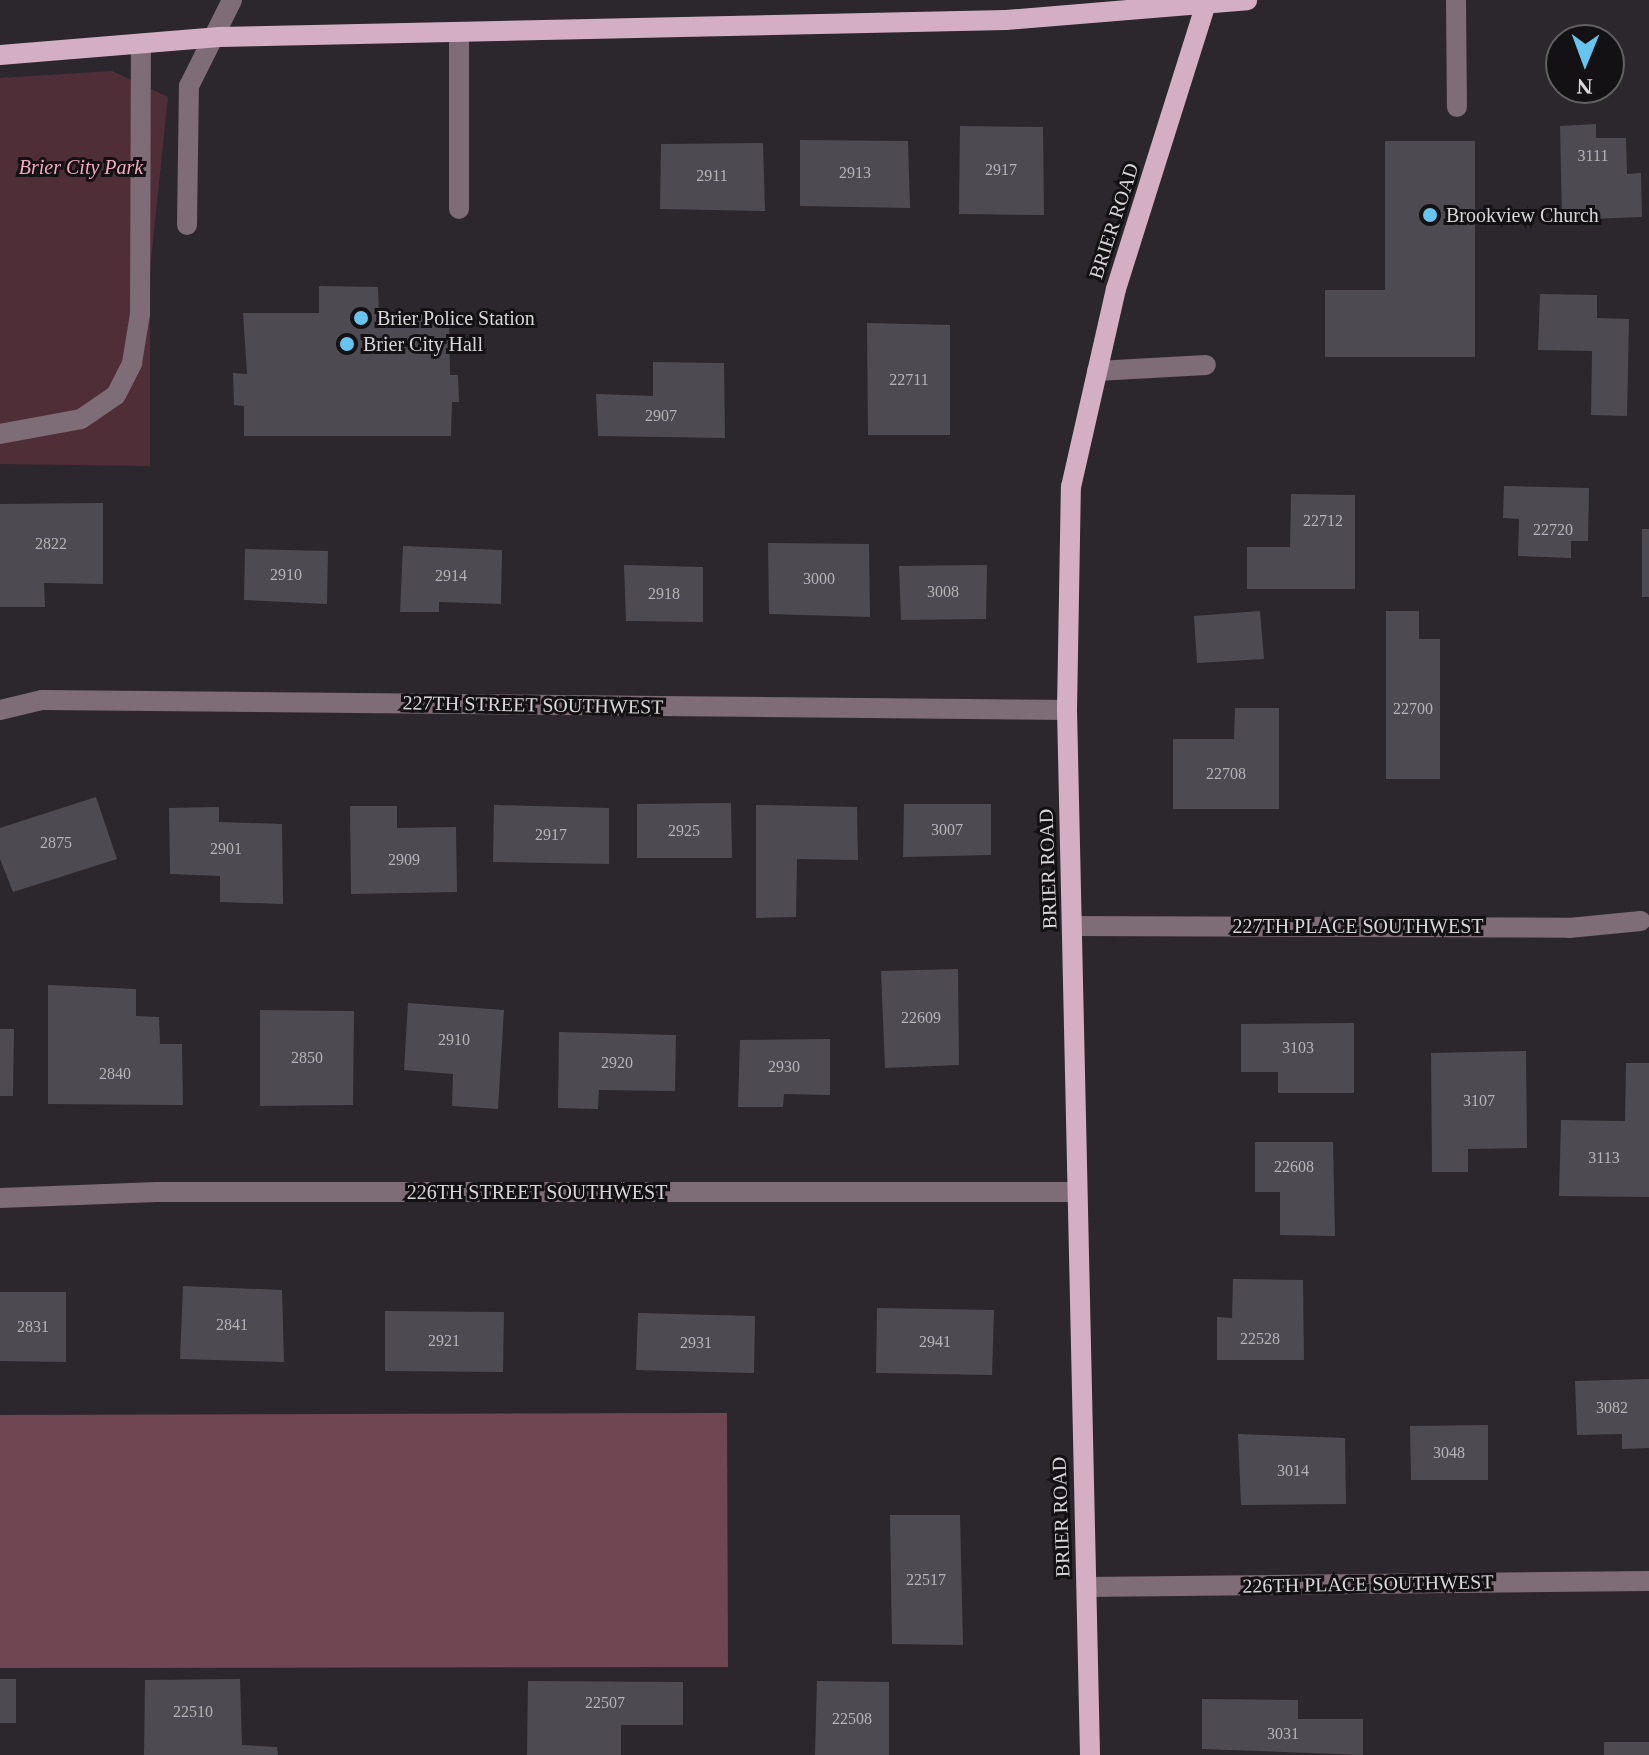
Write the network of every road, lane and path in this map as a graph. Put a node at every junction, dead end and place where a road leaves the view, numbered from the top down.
1 (232, 0) edge
2 (1247, 0) edge
3 (1456, 0) edge
4 (1207, 2) edge
5 (459, 34) junction
6 (219, 37) junction
7 (141, 44) junction
8 (0, 55) edge
9 (1457, 107) dead end
10 (459, 209) dead end
11 (187, 225) dead end
12 (1206, 365) dead end
13 (1097, 371) junction
14 (0, 434) edge
15 (0, 710) edge
16 (1067, 710) junction
17 (1641, 921) dead end
18 (1074, 926) junction
19 (1075, 1192) junction
20 (0, 1198) edge
21 (1649, 1581) edge
22 (1088, 1587) junction
23 (1090, 1755) edge

1 - 6 street
2 - 4 main road
3 - 9 street
4 - 5 main road
4 - 13 main road, BRIER ROAD
5 - 6 main road
5 - 10 street
6 - 7 main road
6 - 11 street
7 - 8 main road
7 - 14 street
12 - 13 street
13 - 16 main road, BRIER ROAD
15 - 16 street, 227TH STREET SOUTHWEST
16 - 18 main road, BRIER ROAD
17 - 18 street, 227TH PLACE SOUTHWEST
18 - 19 main road, BRIER ROAD
19 - 20 street, 226TH STREET SOUTHWEST
19 - 22 main road, BRIER ROAD
21 - 22 street, 226TH PLACE SOUTHWEST
22 - 23 main road, BRIER ROAD

